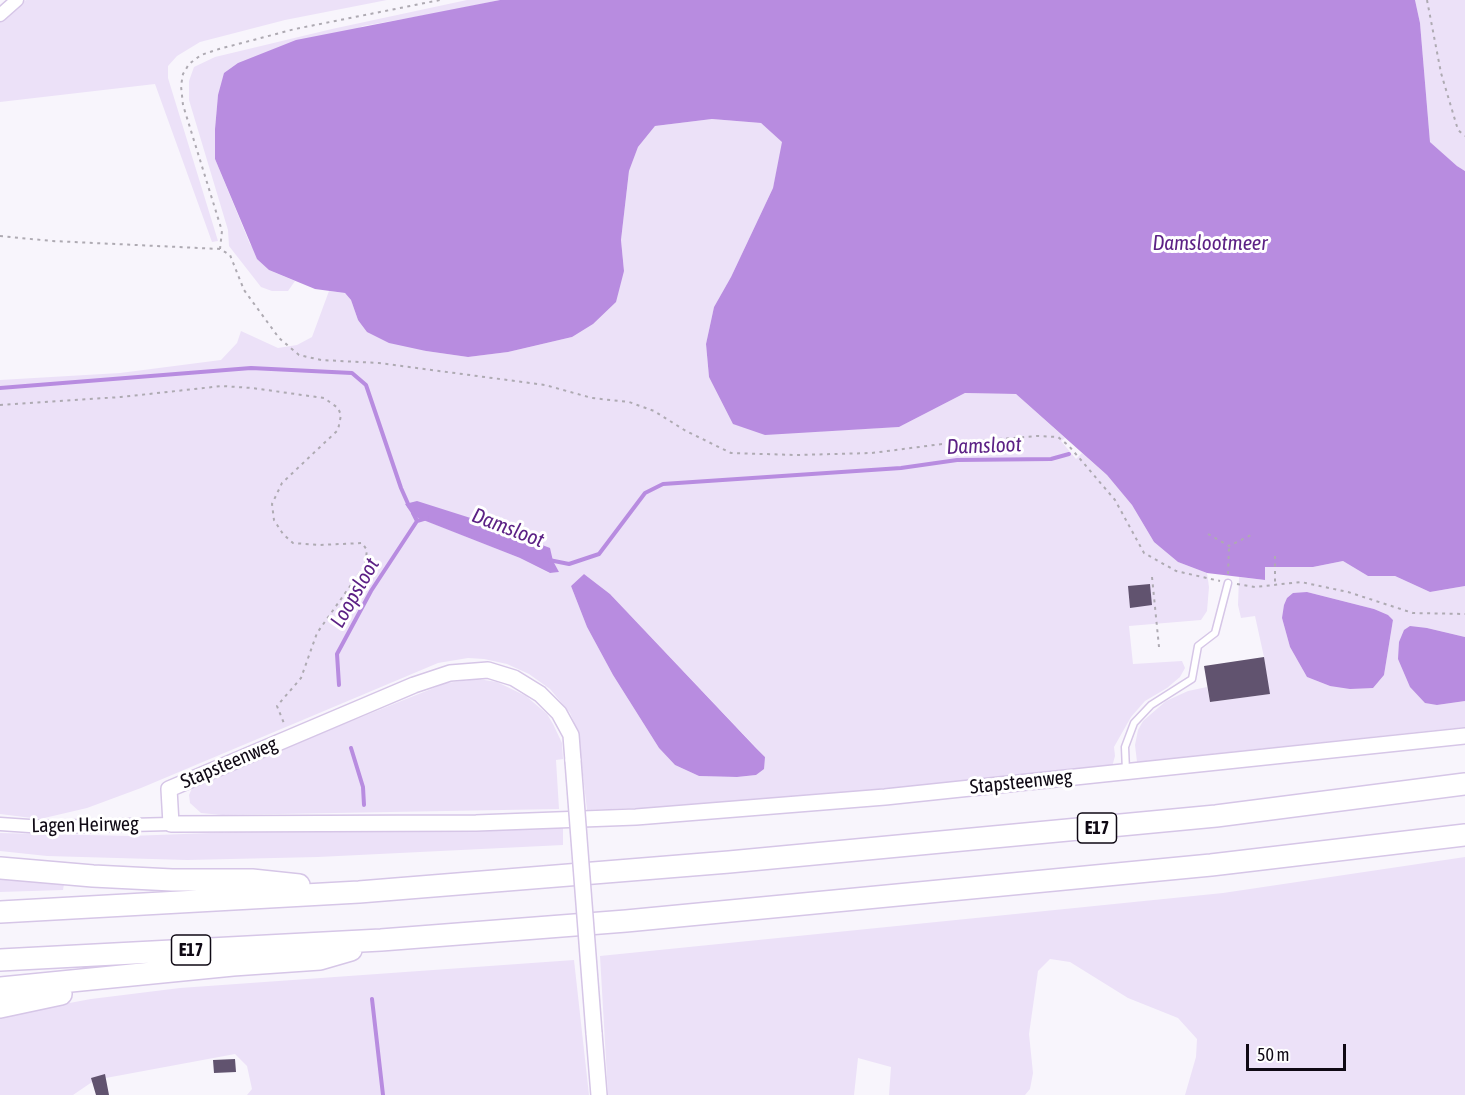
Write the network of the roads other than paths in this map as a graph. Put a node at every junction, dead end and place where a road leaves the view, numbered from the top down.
1 (17, 0) edge
2 (0, 15) edge
3 (1228, 583) road end
4 (1465, 736) edge
5 (1126, 771) junction
6 (1465, 784) edge
7 (0, 824) edge
8 (171, 824) junction
9 (1465, 835) edge
10 (0, 868) edge
11 (359, 892) junction
12 (0, 912) edge
13 (381, 940) junction
14 (0, 960) edge
15 (233, 965) junction
16 (0, 988) edge
17 (0, 1007) edge
18 (599, 1095) edge

1 - 2 street
3 - 5 lane
4 - 5 street, Stapsteenweg
5 - 8 street, Stapsteenweg
6 - 11 highway, E17
7 - 8 street, Lagen Heirweg
8 - 18 street, Stapsteenweg, bridge
9 - 13 highway, E17
10 - 11 highway
11 - 12 highway, E17
13 - 14 highway, E17
13 - 15 highway
15 - 16 highway
15 - 17 highway

